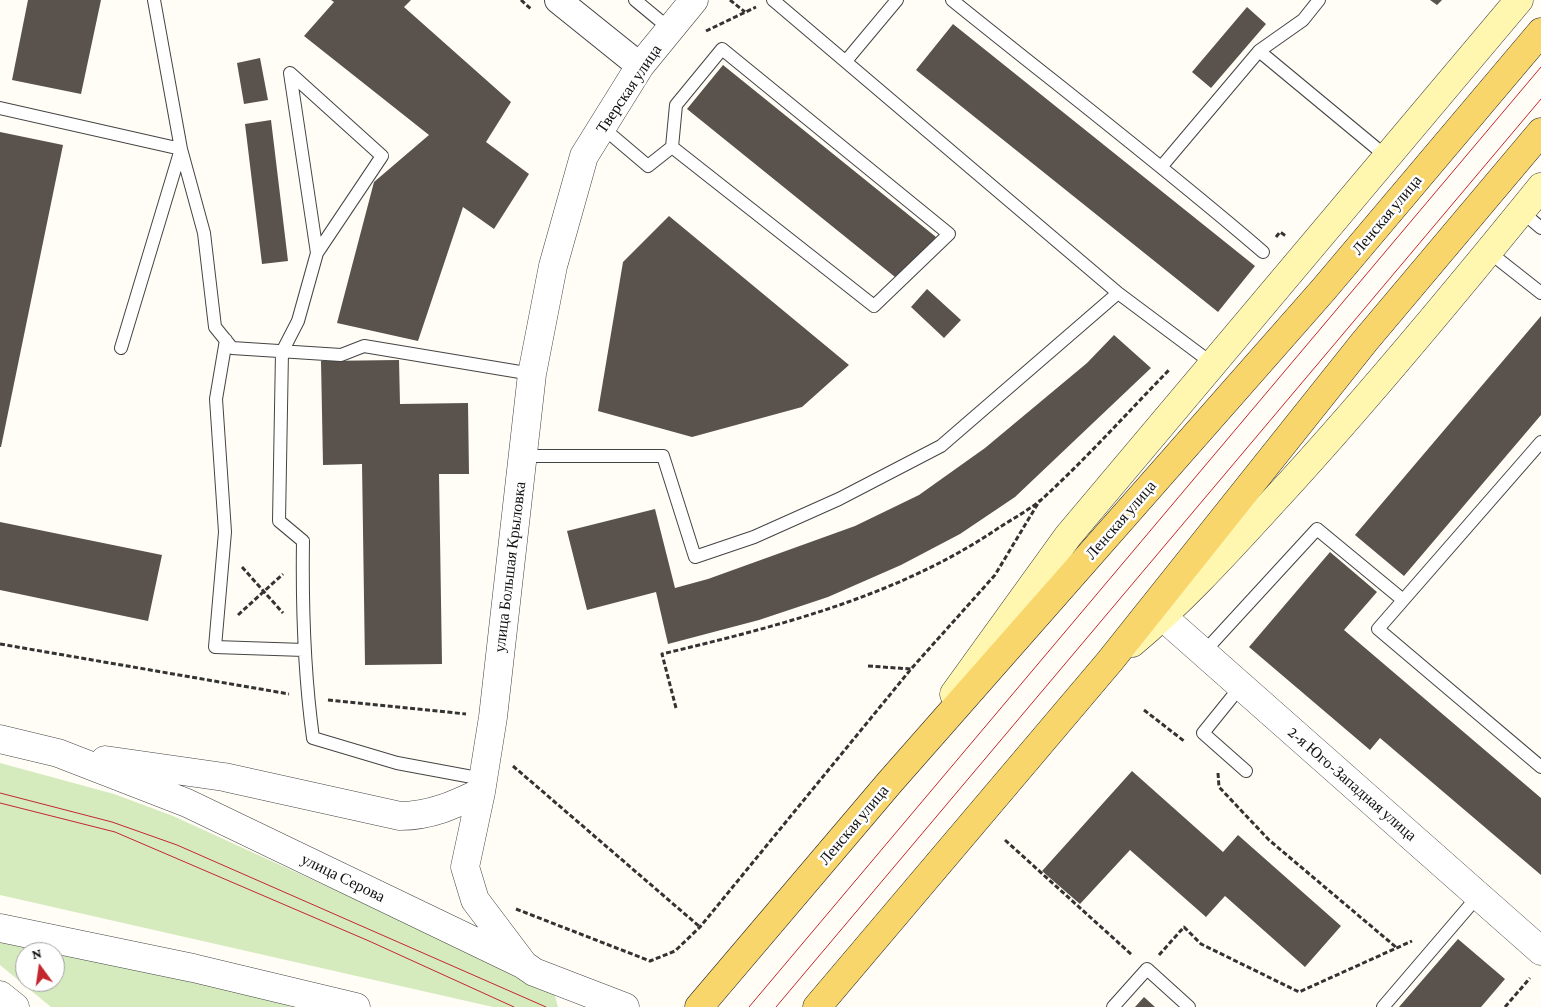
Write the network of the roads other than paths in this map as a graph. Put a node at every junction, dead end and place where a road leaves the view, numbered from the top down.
1 (154, 0) edge
2 (558, 0) edge
3 (635, 0) edge
4 (694, 0) edge
5 (773, 0) edge
6 (897, 0) edge
7 (952, 0) edge
8 (1320, 0) edge
9 (1519, 0) edge
10 (670, 29) junction
11 (1541, 32) edge
12 (1259, 51) junction
13 (846, 61) junction
14 (640, 66) junction
15 (0, 108) edge
16 (602, 127) junction
17 (1541, 132) edge
18 (672, 146) junction
19 (181, 149) junction
20 (584, 156) joint
21 (1388, 156) junction
22 (1162, 166) junction
23 (1541, 187) edge
24 (1531, 220) edge
25 (1264, 252) dead end
26 (1489, 252) junction
27 (317, 253) junction
28 (1118, 293) junction
29 (1541, 293) edge
30 (226, 340) junction
31 (121, 348) dead end
32 (282, 352) junction
33 (1213, 364) junction
34 (532, 374) junction
35 (1541, 442) edge
36 (524, 456) junction
37 (1404, 600) junction
38 (1163, 618) junction
39 (304, 650) junction
40 (1203, 653) junction
41 (1110, 661) junction
42 (1241, 686) junction
43 (0, 739) edge
44 (58, 753) junction
45 (1541, 767) edge
46 (1246, 771) dead end
47 (890, 782) junction
48 (482, 785) junction
49 (1478, 896) junction
50 (0, 928) edge
51 (1541, 951) edge
52 (524, 965) junction
53 (0, 996) edge
54 (15, 1007) edge
55 (356, 1007) edge
56 (625, 1007) edge
57 (699, 1007) edge
58 (817, 1007) edge
59 (1112, 1007) edge
60 (1189, 1007) edge
61 (1383, 1007) edge

1 - 19 lane
2 - 14 street
3 - 10 lane
4 - 10 street, Тверская улица
5 - 13 lane
6 - 13 lane
7 - 22 lane
8 - 12 lane
9 - 21 main road
10 - 14 street, Тверская улица
11 - 47 main road, Ленская улица
12 - 21 lane
12 - 22 lane
13 - 28 lane
14 - 16 street, Тверская улица
15 - 19 lane
16 - 18 lane
16 - 20 street, Тверская улица
17 - 41 main road
18 - 18 lane
19 - 30 lane
19 - 31 lane
20 - 34 street, улица Большая Крыловка
21 - 33 main road
22 - 25 lane
23 - 24 main road
24 - 26 main road
26 - 29 lane
26 - 38 main road
27 - 27 lane
27 - 32 lane
28 - 33 lane
28 - 36 lane
30 - 32 lane
30 - 39 lane
32 - 34 lane
32 - 39 lane
33 - 47 main road
34 - 36 street, улица Большая Крыловка
35 - 37 lane
36 - 48 street, улица Большая Крыловка
37 - 40 lane
37 - 45 lane
38 - 40 street, 2-я Юго-Западная улица
38 - 41 main road
39 - 48 lane
40 - 42 street, 2-я Юго-Западная улица
41 - 58 main road
42 - 46 lane
42 - 49 street, 2-я Юго-Западная улица
43 - 44 street, улица Серова
44 - 48 street, улица Серова
44 - 52 street, улица Серова
47 - 57 main road, Ленская улица
48 - 52 street, улица Большая Крыловка
49 - 51 street, 2-я Юго-Западная улица
49 - 61 lane
50 - 55 street
52 - 56 street, улица Серова
53 - 54 street
59 - 60 lane

